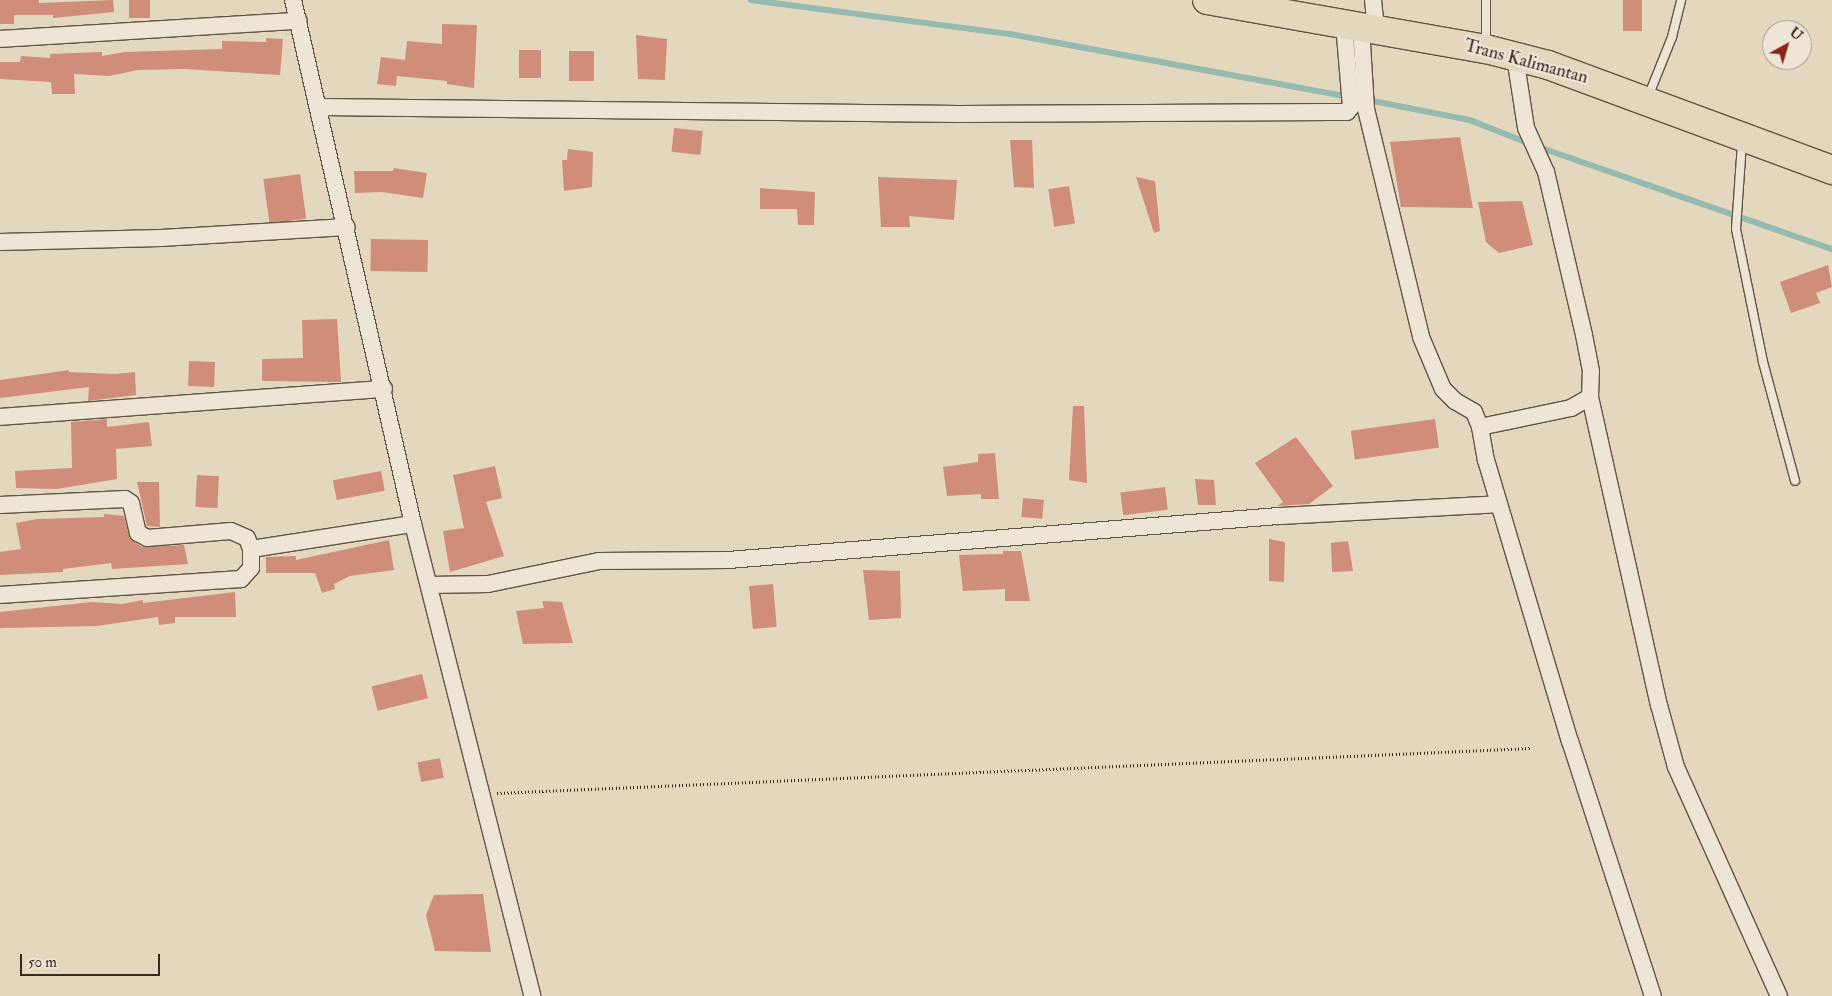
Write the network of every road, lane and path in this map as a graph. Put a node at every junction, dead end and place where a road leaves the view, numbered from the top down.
1 (293, 0) edge
2 (1207, 0) edge
3 (1373, 0) edge
4 (1486, 0) edge
5 (1681, 0) edge
6 (298, 22) junction
7 (1360, 27) junction
8 (0, 39) edge
9 (1486, 49) junction
10 (1515, 57) junction
11 (1647, 100) junction
12 (319, 107) junction
13 (1743, 136) junction
14 (1832, 170) edge
15 (347, 227) junction
16 (0, 242) edge
17 (384, 389) junction
18 (1590, 397) junction
19 (0, 417) edge
20 (1480, 427) junction
21 (1795, 481) dead end
22 (1499, 504) junction
23 (0, 505) edge
24 (413, 524) junction
25 (252, 549) junction
26 (429, 585) junction
27 (0, 595) edge
28 (1530, 748) dead end
29 (481, 794) junction
30 (532, 996) edge
31 (1653, 996) edge
32 (1778, 996) edge

1 - 6 street
2 - 7 highway, Trans Kalimantan
3 - 7 street
4 - 9 lane
5 - 11 lane
6 - 8 street
6 - 12 street
7 - 9 highway, Trans Kalimantan
7 - 12 street
7 - 20 street
9 - 10 highway, Trans Kalimantan
10 - 11 highway, Trans Kalimantan
10 - 18 street
11 - 13 highway, Trans Kalimantan
12 - 15 street
13 - 14 highway, Trans Kalimantan
13 - 21 lane
15 - 16 street
15 - 17 street
17 - 19 street
17 - 24 street
18 - 20 street
18 - 32 street
20 - 22 street
22 - 26 street
22 - 31 street
23 - 25 street
24 - 25 street
24 - 26 street
25 - 27 street
26 - 29 street
28 - 29 path
29 - 30 street

